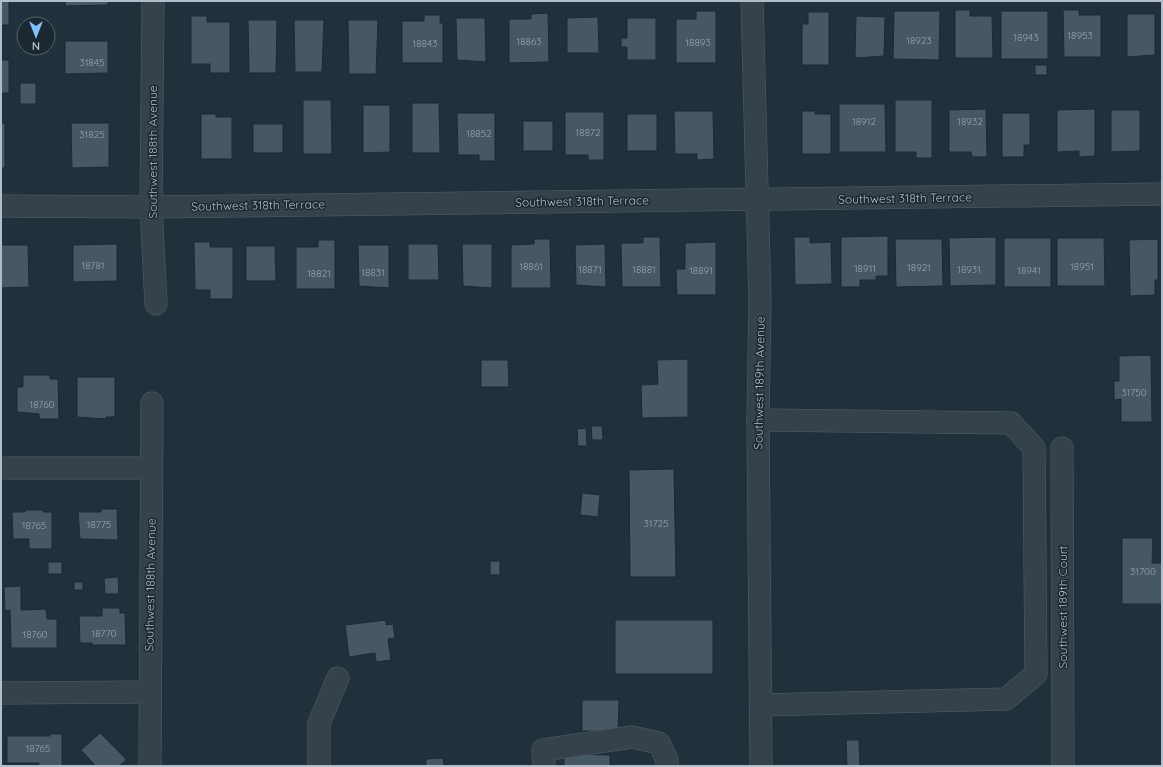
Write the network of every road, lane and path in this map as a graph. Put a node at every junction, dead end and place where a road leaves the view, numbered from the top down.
1 (154, 1) edge
2 (752, 1) edge
3 (1162, 194) edge
4 (758, 199) junction
5 (1, 206) edge
6 (151, 207) junction
7 (156, 304) dead end
8 (152, 403) dead end
9 (758, 420) junction
10 (1062, 448) dead end
11 (1, 468) edge
12 (152, 468) junction
13 (338, 678) dead end
14 (149, 692) junction
15 (1, 693) edge
16 (761, 705) junction
17 (150, 766) edge
18 (319, 766) edge
19 (544, 766) edge
20 (667, 766) edge
21 (761, 766) edge
22 (1062, 766) edge

1 - 6 street, Southwest 188th Avenue
2 - 4 street, Southwest 189th Avenue
3 - 4 street, Southwest 318th Terrace
4 - 6 street, Southwest 318th Terrace
4 - 9 street, Southwest 189th Avenue
5 - 6 street, Southwest 318th Terrace
6 - 7 street, Southwest 188th Avenue
8 - 12 street, Southwest 188th Avenue
9 - 16 street, Southwest 189th Avenue
9 - 16 street
10 - 22 street, Southwest 189th Court
11 - 12 street
12 - 14 street, Southwest 188th Avenue
13 - 18 street
14 - 15 street
14 - 17 street, Southwest 188th Avenue
16 - 21 street, Southwest 189th Avenue
19 - 20 street

